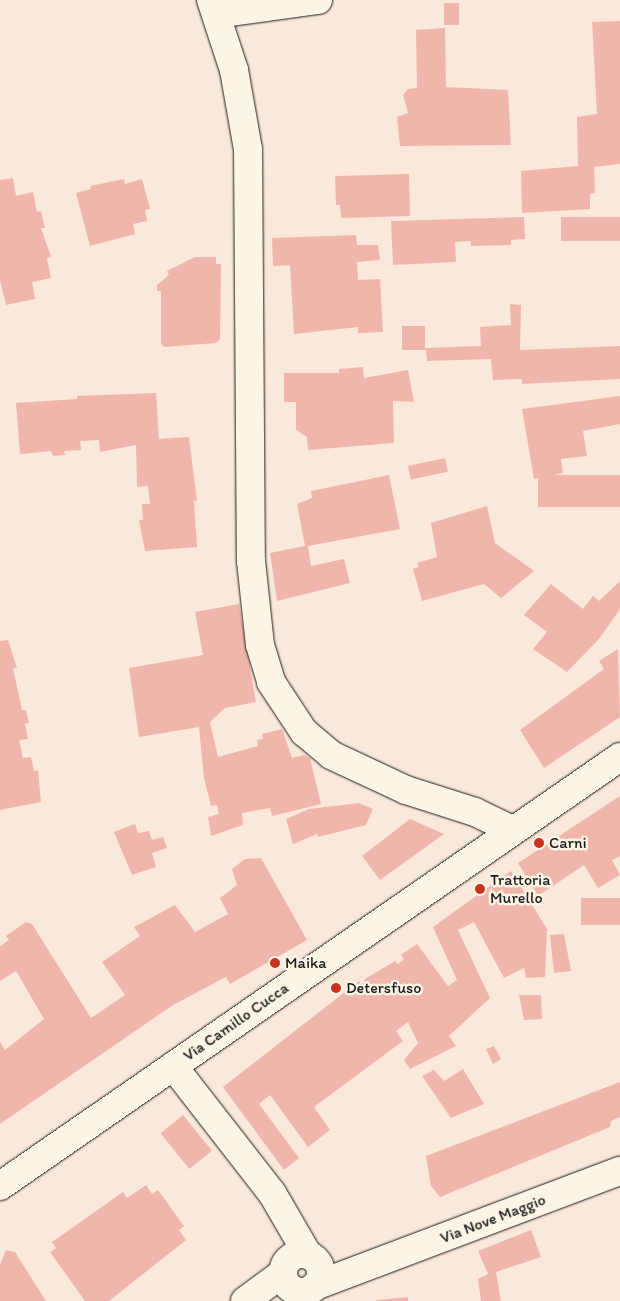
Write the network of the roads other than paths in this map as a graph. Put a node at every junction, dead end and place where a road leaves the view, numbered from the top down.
1 (318, 0) edge
2 (214, 7) edge
3 (620, 757) edge
4 (512, 830) junction
5 (173, 1066) junction
6 (620, 1171) edge
7 (0, 1186) edge
8 (297, 1262) junction
9 (367, 1266) junction
10 (310, 1289) junction
11 (245, 1301) edge
12 (266, 1301) edge

1 - 2 street
2 - 4 street
3 - 4 street, Via Camillo Cucca
4 - 5 street, Via Camillo Cucca
5 - 7 street, Via Camillo Cucca
5 - 8 street
6 - 9 street, Via Nove Maggio
8 - 9 street
8 - 10 street
8 - 11 street
9 - 10 street
10 - 12 street

